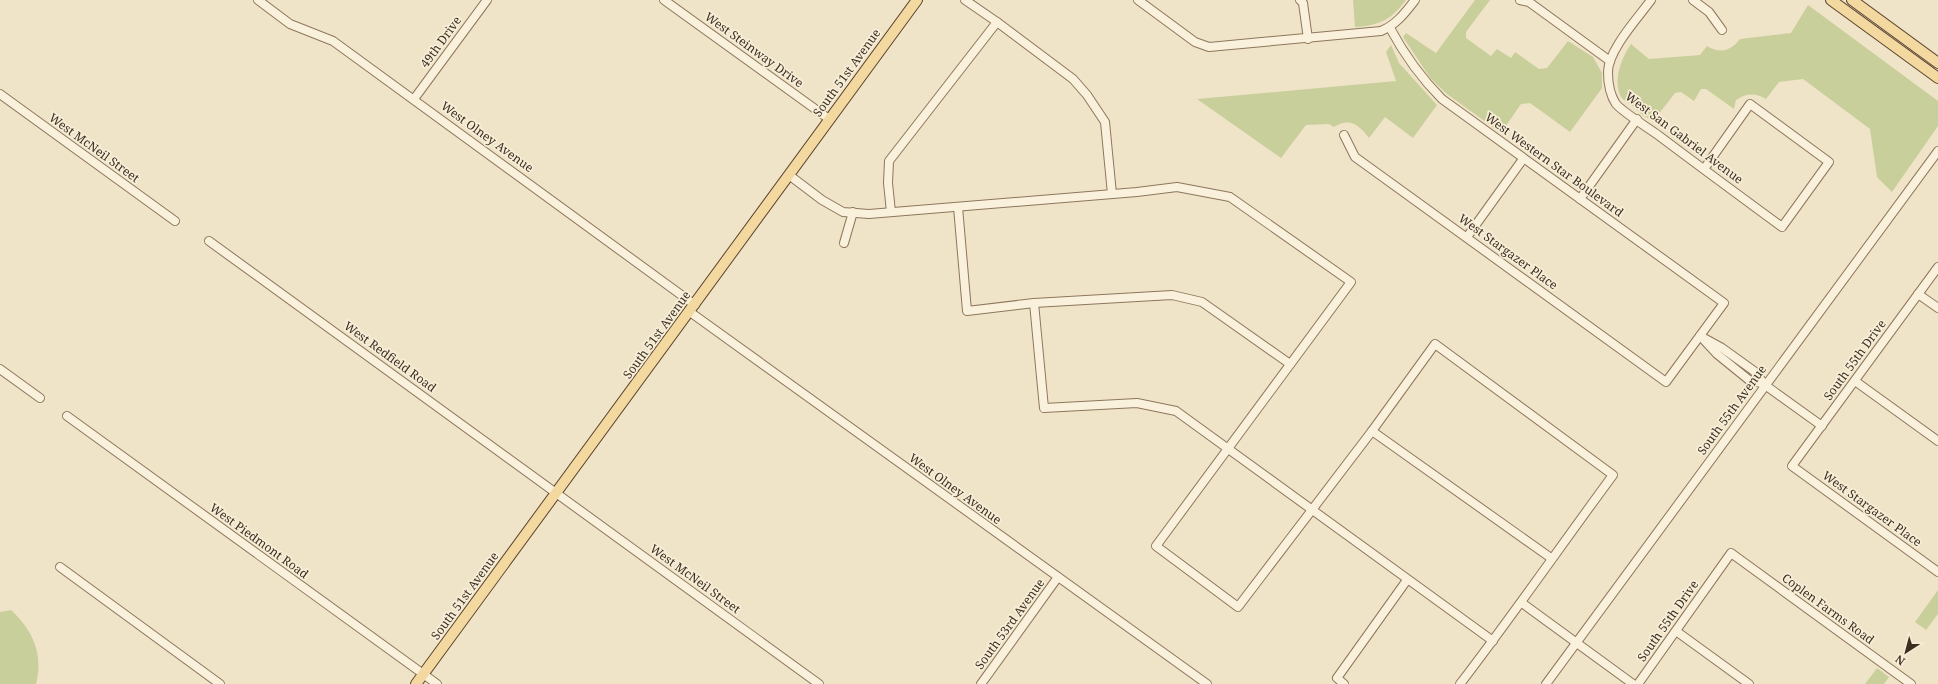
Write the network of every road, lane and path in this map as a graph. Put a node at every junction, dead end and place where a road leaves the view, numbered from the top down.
1 (258, 0) edge
2 (487, 0) edge
3 (664, 0) edge
4 (917, 0) edge
5 (965, 0) edge
6 (1138, 0) edge
7 (1300, 0) edge
8 (1415, 0) edge
9 (1520, 0) edge
10 (1651, 0) edge
11 (1693, 0) edge
12 (1831, 0) edge
13 (1852, 0) edge
14 (997, 22) junction
15 (1390, 28) junction
16 (1722, 30) dead end
17 (1308, 39) junction
18 (1610, 61) junction
19 (1938, 63) edge
20 (1938, 78) edge
21 (0, 94) edge
22 (414, 99) junction
23 (829, 119) junction
24 (1637, 119) junction
25 (1344, 135) dead end
26 (1938, 151) edge
27 (1523, 159) junction
28 (1704, 169) junction
29 (789, 175) junction
30 (1112, 194) junction
31 (1580, 199) junction
32 (958, 207) junction
33 (853, 212) junction
34 (891, 212) junction
35 (175, 221) dead end
36 (1467, 237) junction
37 (209, 241) dead end
38 (844, 243) dead end
39 (1938, 267) edge
40 (1918, 294) junction
41 (1034, 303) junction
42 (693, 308) junction
43 (1938, 308) edge
44 (1700, 336) junction
45 (1290, 364) junction
46 (0, 369) edge
47 (1855, 381) junction
48 (1765, 384) junction
49 (40, 398) dead end
50 (67, 416) dead end
51 (1822, 426) junction
52 (1372, 431) junction
53 (1938, 441) edge
54 (1228, 449) junction
55 (1792, 466) joint
56 (557, 492) junction
57 (1313, 510) junction
58 (1731, 553) joint
59 (1551, 558) junction
60 (60, 567) dead end
61 (1938, 572) edge
62 (1058, 577) junction
63 (1407, 580) junction
64 (1522, 603) junction
65 (1676, 631) junction
66 (1493, 641) junction
67 (1576, 642) junction
68 (424, 674) junction
69 (220, 684) edge
70 (416, 684) edge
71 (437, 684) edge
72 (818, 684) edge
73 (981, 684) edge
74 (1207, 684) edge
75 (1344, 684) edge
76 (1460, 684) edge
77 (1546, 684) edge
78 (1633, 684) edge
79 (1638, 684) edge
80 (1750, 684) edge
81 (1912, 684) edge

1 - 22 street, West Olney Avenue
2 - 22 street, 49th Drive
3 - 23 street, West Steinway Drive
4 - 23 main road, South 51st Avenue
5 - 14 street
6 - 17 street
7 - 17 street
8 - 15 street
9 - 18 street
10 - 18 street
11 - 16 street
12 - 20 main road
13 - 19 main road
14 - 30 street
14 - 34 street
15 - 17 street
15 - 27 street, West Western Star Boulevard
18 - 24 street, West San Gabriel Avenue
21 - 35 street, West McNeil Street
22 - 42 street, West Olney Avenue
23 - 29 main road, South 51st Avenue
24 - 28 street, West San Gabriel Avenue
24 - 31 street
25 - 36 street, West Stargazer Place
26 - 48 street, South 55th Avenue
27 - 31 street, West Western Star Boulevard
27 - 36 street
28 - 28 street, West San Gabriel Avenue
29 - 33 street
29 - 42 main road, South 51st Avenue
30 - 32 street
30 - 45 street
31 - 44 street, West Western Star Boulevard
32 - 34 street
32 - 41 street
33 - 34 street
33 - 38 street
36 - 44 street, West Stargazer Place
37 - 56 street, West Redfield Road
39 - 40 street, South 55th Drive
40 - 43 street
40 - 47 street, South 55th Drive
41 - 45 street
41 - 54 street
42 - 56 main road, South 51st Avenue
42 - 62 street, West Olney Avenue
44 - 48 street
45 - 54 street
46 - 49 street
47 - 51 street, South 55th Drive
47 - 53 street
48 - 51 street
48 - 67 street, South 55th Avenue
50 - 68 street, West Piedmont Road
51 - 55 street, South 55th Drive
52 - 57 street
52 - 59 street
52 - 59 street
54 - 57 street
54 - 57 street
55 - 61 street, West Stargazer Place
56 - 68 main road, South 51st Avenue
56 - 72 street, West McNeil Street
57 - 63 street
58 - 65 street, South 55th Drive
58 - 81 street, Coplen Farms Road
59 - 64 street
60 - 69 street
62 - 73 street, South 53rd Avenue
62 - 74 street, West Olney Avenue
63 - 66 street
63 - 75 street
64 - 66 street
64 - 67 street
65 - 79 street, South 55th Drive
65 - 80 street
66 - 76 street
67 - 77 street, South 55th Avenue
67 - 78 street
68 - 70 main road, South 51st Avenue
68 - 71 street, West Piedmont Road

